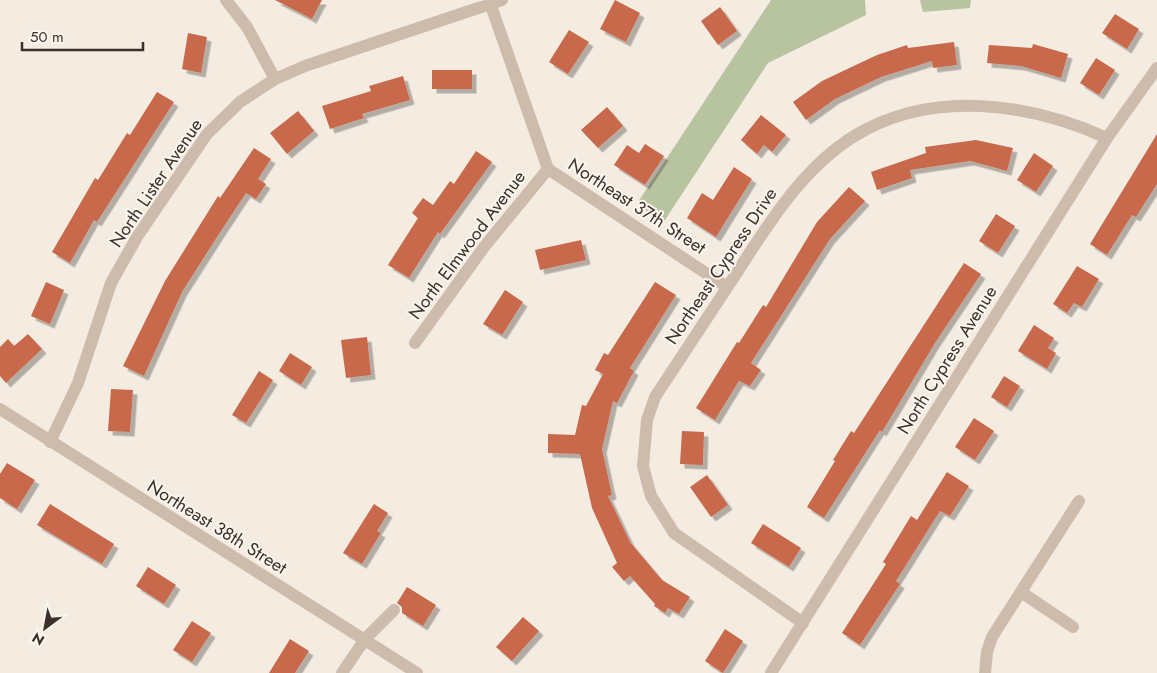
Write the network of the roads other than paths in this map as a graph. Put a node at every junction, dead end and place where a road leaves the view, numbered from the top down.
1 (226, 0) edge
2 (493, 1) edge
3 (1157, 68) edge
4 (275, 79) junction
5 (1108, 138) junction
6 (548, 168) junction
7 (728, 287) junction
8 (415, 343) dead end
9 (0, 409) edge
10 (50, 442) junction
11 (1079, 501) dead end
12 (1021, 592) junction
13 (394, 610) dead end
14 (803, 623) junction
15 (1074, 627) dead end
16 (365, 639) junction
17 (342, 673) edge
18 (416, 673) edge
19 (771, 673) edge
20 (985, 673) edge

1 - 4 street
2 - 4 street, North Lister Avenue
2 - 6 street, Northeast 37th Street
3 - 5 street, North Cypress Avenue
4 - 10 street, North Lister Avenue
5 - 7 street, Northeast Cypress Drive
5 - 14 street, North Cypress Avenue
6 - 7 street, Northeast 37th Street
6 - 8 street, North Elmwood Avenue
7 - 14 street, Northeast Cypress Drive
9 - 10 street, Northeast 38th Street
10 - 16 street, Northeast 38th Street
11 - 12 street
12 - 15 street
12 - 20 street
13 - 16 street
14 - 19 street, North Cypress Avenue
16 - 17 street
16 - 18 street, Northeast 38th Street

